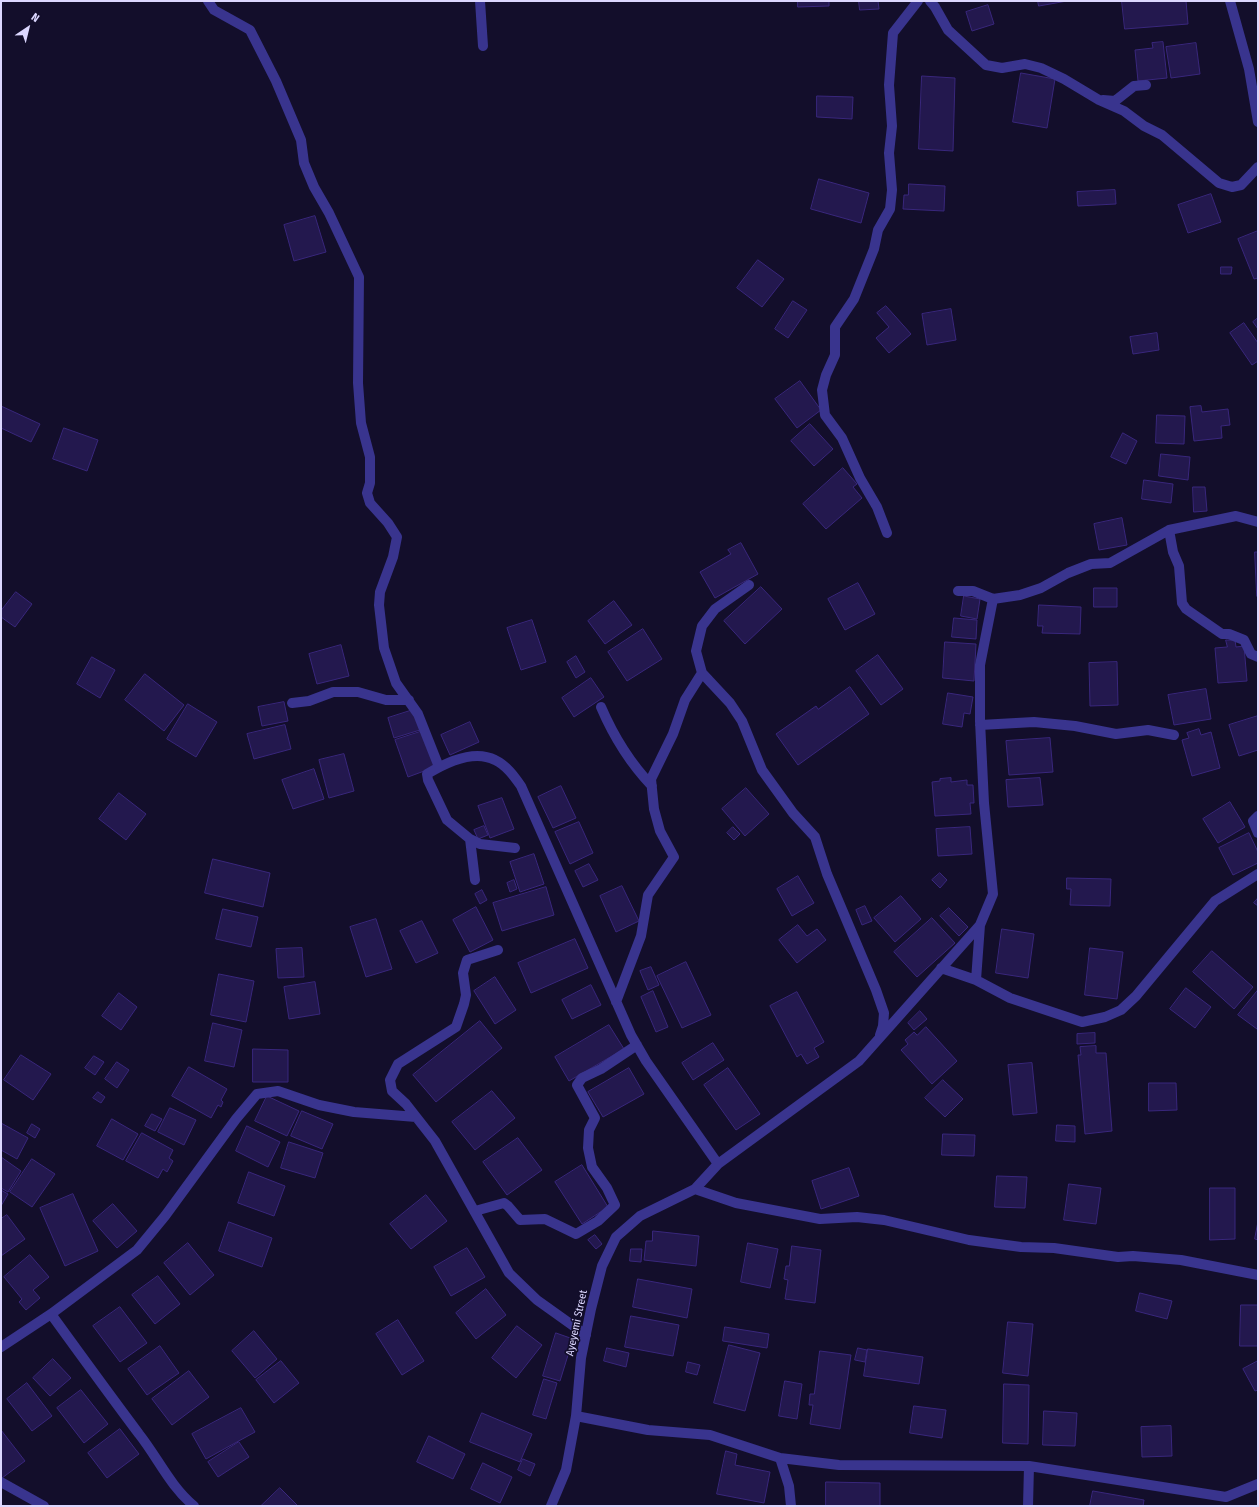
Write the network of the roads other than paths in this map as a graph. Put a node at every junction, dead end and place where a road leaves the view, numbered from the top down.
1 (208, 1) edge
2 (480, 1) edge
3 (918, 1) edge
4 (930, 1) edge
5 (1230, 1) edge
6 (483, 46) dead end
7 (1146, 85) dead end
8 (1099, 100) junction
9 (1258, 122) edge
10 (1258, 167) edge
11 (1258, 522) edge
12 (1169, 530) junction
13 (886, 533) dead end
14 (749, 585) dead end
15 (958, 591) dead end
16 (993, 599) junction
17 (1258, 657) edge
18 (702, 673) junction
19 (409, 700) junction
20 (292, 703) dead end
21 (601, 707) dead end
22 (980, 725) junction
23 (1174, 734) dead end
24 (439, 767) junction
25 (652, 786) junction
26 (1258, 816) edge
27 (1258, 832) edge
28 (470, 839) junction
29 (515, 848) dead end
30 (1258, 874) edge
31 (475, 880) dead end
32 (980, 925) junction
33 (498, 950) dead end
34 (941, 968) junction
35 (976, 980) junction
36 (616, 1002) junction
37 (880, 1037) junction
38 (637, 1045) junction
39 (416, 1117) junction
40 (718, 1164) junction
41 (695, 1189) junction
42 (475, 1210) junction
43 (1258, 1275) edge
44 (51, 1314) junction
45 (586, 1335) junction
46 (1, 1347) edge
47 (576, 1416) junction
48 (780, 1458) junction
49 (1028, 1466) junction
50 (1, 1482) edge
51 (1258, 1484) edge
52 (188, 1504) edge
53 (44, 1506) edge
54 (551, 1506) edge
55 (791, 1506) edge
56 (1028, 1506) edge

1 - 19 street
2 - 6 street
3 - 13 street
4 - 8 street
5 - 9 street
7 - 8 street
8 - 10 street
11 - 12 street
12 - 16 street
12 - 17 street
14 - 18 street
15 - 16 street
16 - 22 street
18 - 25 street
18 - 37 street
19 - 20 street
19 - 24 street
21 - 25 street
22 - 23 street
22 - 32 street
24 - 28 street
24 - 36 street
25 - 36 street
26 - 27 street
28 - 29 street
28 - 31 street
30 - 35 street
32 - 34 street
32 - 35 street
33 - 39 street
34 - 35 street
34 - 37 street
36 - 38 street
37 - 40 street
38 - 40 street
38 - 42 street
39 - 42 street
39 - 44 street
40 - 41 street
41 - 43 street
41 - 45 street, Ayeyemi Street
42 - 45 street
44 - 46 street
44 - 52 street
45 - 47 street, Ayeyemi Street
47 - 48 street
47 - 54 street, Ayeyemi Street
48 - 49 street
48 - 55 street
49 - 51 street
49 - 56 street
50 - 53 street

